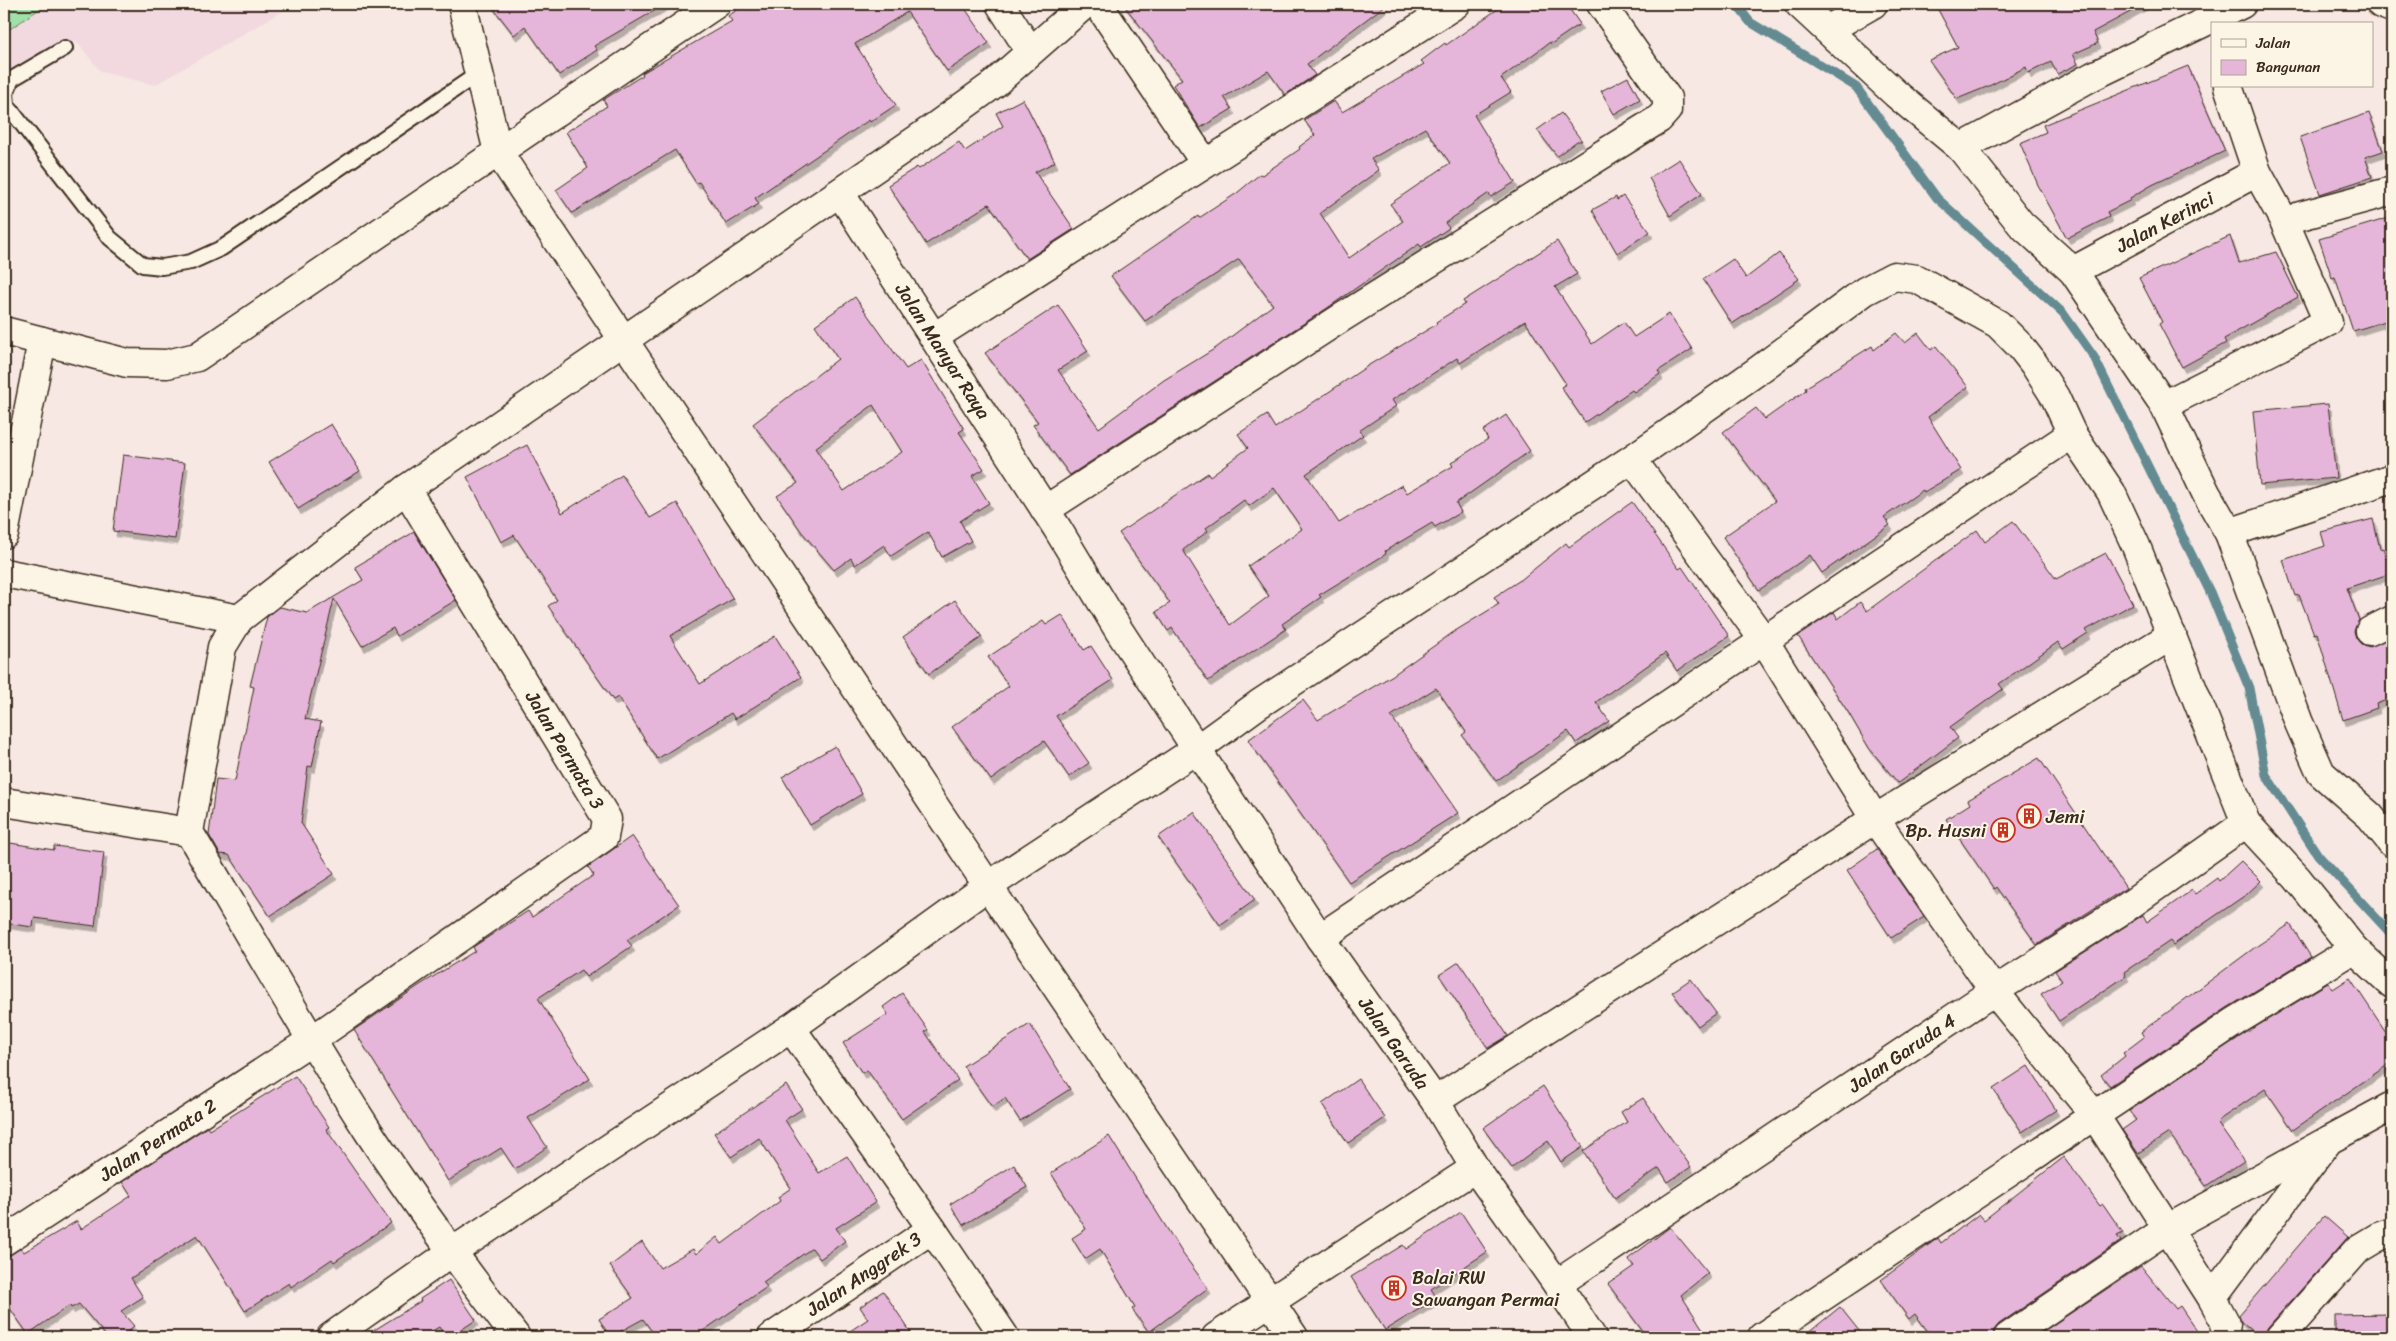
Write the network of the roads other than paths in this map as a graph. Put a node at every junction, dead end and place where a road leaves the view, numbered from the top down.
1 (716, 4) edge
2 (1000, 4) edge
3 (1085, 4) edge
4 (1098, 4) edge
5 (1456, 4) edge
6 (1602, 4) edge
7 (1799, 4) edge
8 (1873, 4) edge
9 (2242, 4) edge
10 (2381, 4) edge
11 (466, 6) edge
12 (2392, 8) edge
13 (2219, 22) edge
14 (1828, 30) junction
15 (2209, 30) edge
16 (65, 48) dead end
17 (1030, 51) junction
18 (479, 73) junction
19 (2229, 88) edge
20 (1961, 148) junction
21 (498, 152) junction
22 (1205, 163) junction
23 (2257, 172) junction
24 (2392, 191) edge
25 (840, 193) junction
26 (2300, 216) dead end
27 (2073, 271) junction
28 (4, 331) edge
29 (934, 338) junction
30 (623, 339) junction
31 (42, 341) junction
32 (2164, 405) junction
33 (2072, 434) junction
34 (1632, 458) junction
35 (2392, 478) edge
36 (406, 489) junction
37 (1045, 510) junction
38 (2229, 533) junction
39 (4, 534) edge
40 (4, 573) edge
41 (239, 619) junction
42 (2172, 635) junction
43 (1763, 639) junction
44 (1197, 749) junction
45 (4, 802) edge
46 (2381, 811) edge
47 (1875, 819) junction
48 (2246, 823) junction
49 (189, 832) junction
50 (2392, 843) edge
51 (988, 886) junction
52 (1320, 938) junction
53 (2354, 949) junction
54 (2392, 984) edge
55 (1994, 991) junction
56 (791, 1028) junction
57 (312, 1040) junction
58 (1435, 1101) junction
59 (2392, 1106) edge
60 (2095, 1116) junction
61 (2329, 1140) junction
62 (1475, 1168) junction
63 (932, 1228) junction
64 (2167, 1229) junction
65 (2392, 1232) edge
66 (4, 1241) edge
67 (452, 1252) junction
68 (1557, 1284) junction
69 (2212, 1298) junction
70 (1270, 1302) junction
71 (330, 1337) edge
72 (516, 1337) edge
73 (772, 1337) edge
74 (1005, 1337) edge
75 (1216, 1337) edge
76 (1294, 1337) edge
77 (1592, 1337) edge
78 (1762, 1337) edge
79 (2008, 1337) edge
80 (2224, 1337) edge
81 (2280, 1337) edge

1 - 21 street
2 - 17 street
3 - 17 street
4 - 22 street
5 - 22 street
6 - 37 street
7 - 14 street
8 - 14 street
9 - 13 street
10 - 12 street
11 - 18 street
14 - 20 street
15 - 20 street
16 - 18 lane
17 - 25 street
18 - 21 street
19 - 23 street
20 - 27 street
21 - 30 street
21 - 31 street
22 - 29 street
23 - 27 street, Jalan Kerinci
23 - 32 street
24 - 26 street
25 - 29 street, Jalan Manyar Raya
25 - 30 street
27 - 32 street
28 - 31 street
29 - 37 street, Jalan Manyar Raya
30 - 36 street
30 - 51 street
31 - 39 street
32 - 38 street
33 - 34 street
33 - 42 street
33 - 43 street
34 - 43 street
34 - 44 street
35 - 38 street
36 - 41 street
36 - 57 street, Jalan Permata 3
37 - 44 street, Jalan Manyar Raya
38 - 46 street
40 - 41 street
41 - 49 street
42 - 47 street
42 - 48 street
43 - 47 street
43 - 52 street
44 - 51 street
44 - 52 street, Jalan Garuda
45 - 49 street
46 - 50 street
47 - 55 street
47 - 58 street
48 - 53 street
48 - 55 street, Jalan Garuda 4
49 - 57 street
51 - 56 street
51 - 70 street
52 - 58 street, Jalan Garuda
53 - 54 street
53 - 60 street
55 - 60 street
55 - 68 street, Jalan Garuda 4
56 - 63 street
56 - 67 street
57 - 66 street, Jalan Permata 2
57 - 67 street
58 - 62 street, Jalan Garuda
59 - 61 street
60 - 64 street
60 - 78 street
61 - 64 street
61 - 69 street
62 - 68 street, Jalan Garuda
62 - 70 street
63 - 73 street, Jalan Anggrek 3
63 - 74 street
64 - 69 street
64 - 79 street
65 - 81 street
67 - 71 street
67 - 72 street
68 - 77 street, Jalan Garuda
69 - 80 street
70 - 75 street
70 - 76 street

